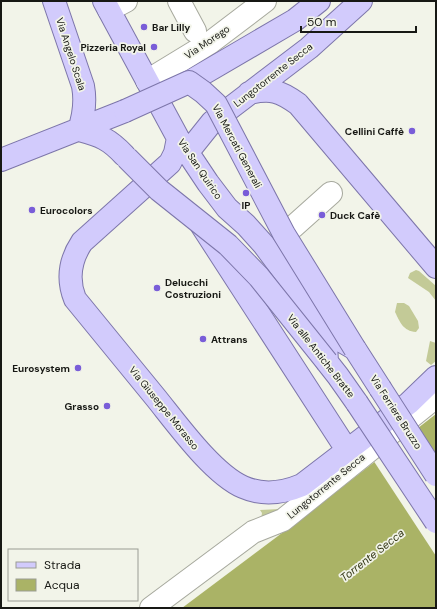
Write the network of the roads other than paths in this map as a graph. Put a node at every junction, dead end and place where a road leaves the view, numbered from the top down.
1 (54, 1) edge
2 (179, 1) edge
3 (265, 1) edge
4 (319, 1) edge
5 (361, 1) edge
6 (113, 4) edge
7 (195, 31) dead end
8 (323, 35) junction
9 (147, 81) junction
10 (189, 82) junction
11 (249, 93) junction
12 (298, 104) junction
13 (126, 111) junction
14 (79, 130) junction
15 (183, 145) junction
16 (124, 155) junction
17 (1, 160) edge
18 (331, 193) dead end
19 (202, 225) junction
20 (293, 227) dead end
21 (436, 267) edge
22 (326, 332) junction
23 (355, 349) junction
24 (327, 362) junction
25 (436, 377) edge
26 (436, 397) edge
27 (347, 450) junction
28 (436, 475) edge
29 (436, 522) edge
30 (151, 608) edge

1 - 14 main road, Via Angelo Scala
2 - 7 street
3 - 9 street, Via Morego
4 - 10 main road
5 - 8 main road, Lungotorrente Secca
6 - 9 main road, Via San Quirico
8 - 11 main road, Lungotorrente Secca
8 - 12 main road
9 - 15 main road, Via San Quirico
10 - 13 main road, bridge
10 - 23 main road, Via Mercati Generali, bridge
11 - 12 main road
11 - 15 main road, Lungotorrente Secca
12 - 21 main road
13 - 14 main road
13 - 16 main road
14 - 16 main road, Via alle Antiche Bratte
14 - 17 main road
15 - 22 main road, Via San Quirico
15 - 27 main road, Via Giuseppe Morasso
16 - 19 main road, Via alle Antiche Bratte, bridge
18 - 20 street
19 - 24 main road, Via alle Antiche Bratte, bridge
19 - 27 main road, Via alle Antiche Bratte
22 - 23 main road, Via San Quirico
22 - 24 main road
23 - 28 main road, Via Ferriere Bruzzo, bridge
24 - 29 main road, Via alle Antiche Bratte, bridge
25 - 27 main road, Via Giuseppe Morasso
26 - 30 street, Lungotorrente Secca

